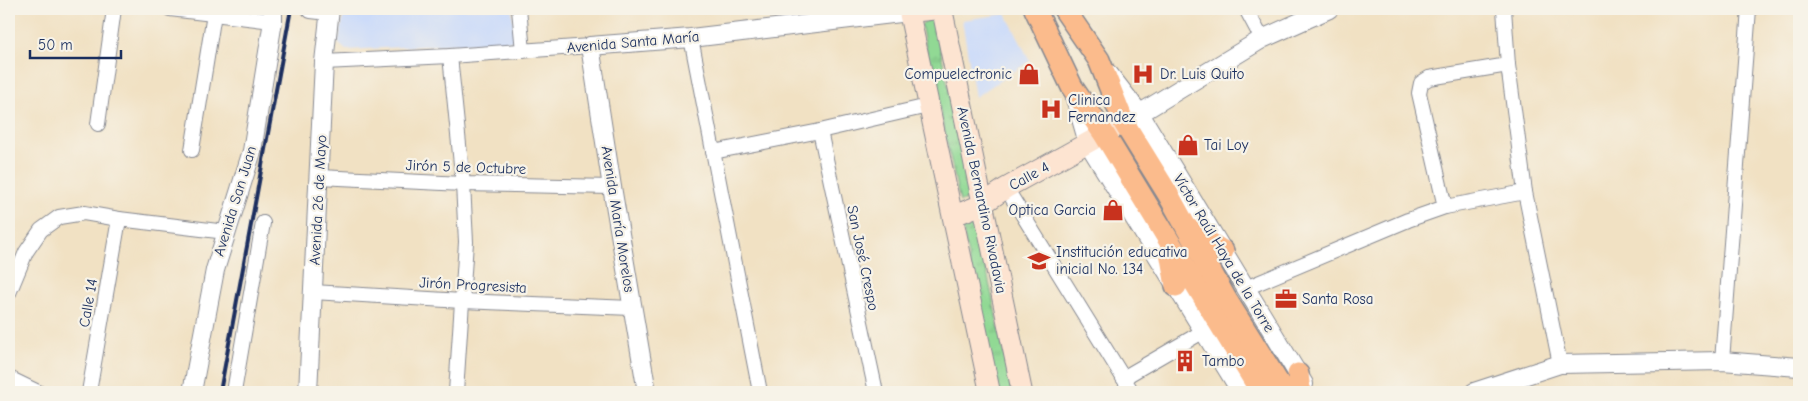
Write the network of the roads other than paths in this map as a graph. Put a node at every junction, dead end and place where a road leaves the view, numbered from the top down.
1 (114, 9) edge
2 (170, 9) edge
3 (311, 9) edge
4 (519, 9) edge
5 (941, 9) edge
6 (1035, 9) edge
7 (1064, 9) edge
8 (1078, 9) edge
9 (1246, 9) edge
10 (1330, 9) edge
11 (1504, 9) edge
12 (1749, 9) edge
13 (330, 10) edge
14 (909, 12) junction
15 (214, 14) junction
16 (273, 15) edge
17 (691, 38) junction
18 (1262, 39) junction
19 (590, 46) junction
20 (523, 51) junction
21 (450, 56) junction
22 (1099, 60) junction
23 (324, 62) junction
24 (1508, 65) junction
25 (928, 106) junction
26 (1132, 119) junction
27 (98, 124) dead end
28 (820, 131) junction
29 (1096, 138) junction
30 (192, 150) dead end
31 (713, 152) junction
32 (319, 177) junction
33 (464, 184) junction
34 (612, 187) junction
35 (1006, 188) junction
36 (1525, 192) junction
37 (983, 204) junction
38 (1445, 207) junction
39 (953, 216) junction
40 (119, 219) junction
41 (263, 223) dead end
42 (1185, 226) junction
43 (226, 232) junction
44 (1168, 239) junction
45 (1223, 251) junction
46 (1176, 286) junction
47 (1246, 288) junction
48 (9, 293) edge
49 (321, 293) junction
50 (462, 301) junction
51 (632, 308) junction
52 (1204, 331) junction
53 (1722, 361) junction
54 (1560, 364) junction
55 (1799, 368) edge
56 (9, 378) edge
57 (1123, 378) junction
58 (1299, 383) edge
59 (38, 392) edge
60 (89, 392) edge
61 (192, 392) edge
62 (234, 392) edge
63 (308, 392) edge
64 (456, 392) edge
65 (646, 392) edge
66 (760, 392) edge
67 (876, 392) edge
68 (990, 392) edge
69 (1022, 392) edge
70 (1132, 392) edge
71 (1241, 392) edge
72 (1261, 392) edge
73 (1284, 392) edge
74 (1309, 392) edge
75 (1474, 392) edge

1 - 27 street
2 - 15 street
3 - 13 street
4 - 20 street
5 - 14 main road, Avenida Santa María
5 - 37 main road, Avenida Bernardino Rivadavia
6 - 29 main road
7 - 22 main road
8 - 22 street
9 - 18 street
10 - 18 street
11 - 24 street
12 - 53 street
13 - 23 street, Avenida 26 de Mayo
14 - 17 street, Avenida Santa María
14 - 25 main road
15 - 16 street
15 - 30 street
16 - 43 street, Avenida San Juan
17 - 19 street, Avenida Santa María
17 - 31 street
18 - 26 street
19 - 20 street, Avenida Santa María
19 - 34 street, Avenida María Morelos
20 - 21 street, Avenida Santa María
21 - 23 street, Avenida Santa María
21 - 33 street
22 - 26 main road
23 - 32 street, Avenida 26 de Mayo
24 - 36 street
24 - 38 street
25 - 28 street
25 - 39 main road
26 - 29 main road, Calle 4
26 - 42 main road
26 - 45 street, Víctor Raúl Haya de la Torre
28 - 31 street
28 - 67 street, San José Crespo
29 - 35 main road, Calle 4
29 - 44 main road
29 - 46 street
31 - 66 street
32 - 33 street, Jirón 5 de Octubre
32 - 49 street, Avenida 26 de Mayo
33 - 34 street, Jirón 5 de Octubre
33 - 50 street
34 - 51 street, Avenida María Morelos
35 - 37 main road, Calle 4
35 - 57 street
36 - 38 street
36 - 54 street
37 - 39 main road, Calle 4
37 - 69 main road, Avenida Bernardino Rivadavia
38 - 47 street
39 - 68 main road
40 - 43 street
40 - 48 street
40 - 60 street, Calle 14
41 - 62 street
42 - 45 main road
42 - 73 main road
43 - 61 street, Avenida San Juan
44 - 46 main road
44 - 72 main road
45 - 47 street, Víctor Raúl Haya de la Torre
46 - 52 street
47 - 58 street, Víctor Raúl Haya de la Torre
49 - 50 street, Jirón Progresista
49 - 63 street, Avenida 26 de Mayo
50 - 51 street, Jirón Progresista
50 - 64 street
51 - 65 street, Avenida María Morelos
52 - 57 street
52 - 71 street
53 - 54 street
53 - 55 street
54 - 75 street
56 - 59 street
57 - 70 street
58 - 74 street, Víctor Raúl Haya de la Torre

